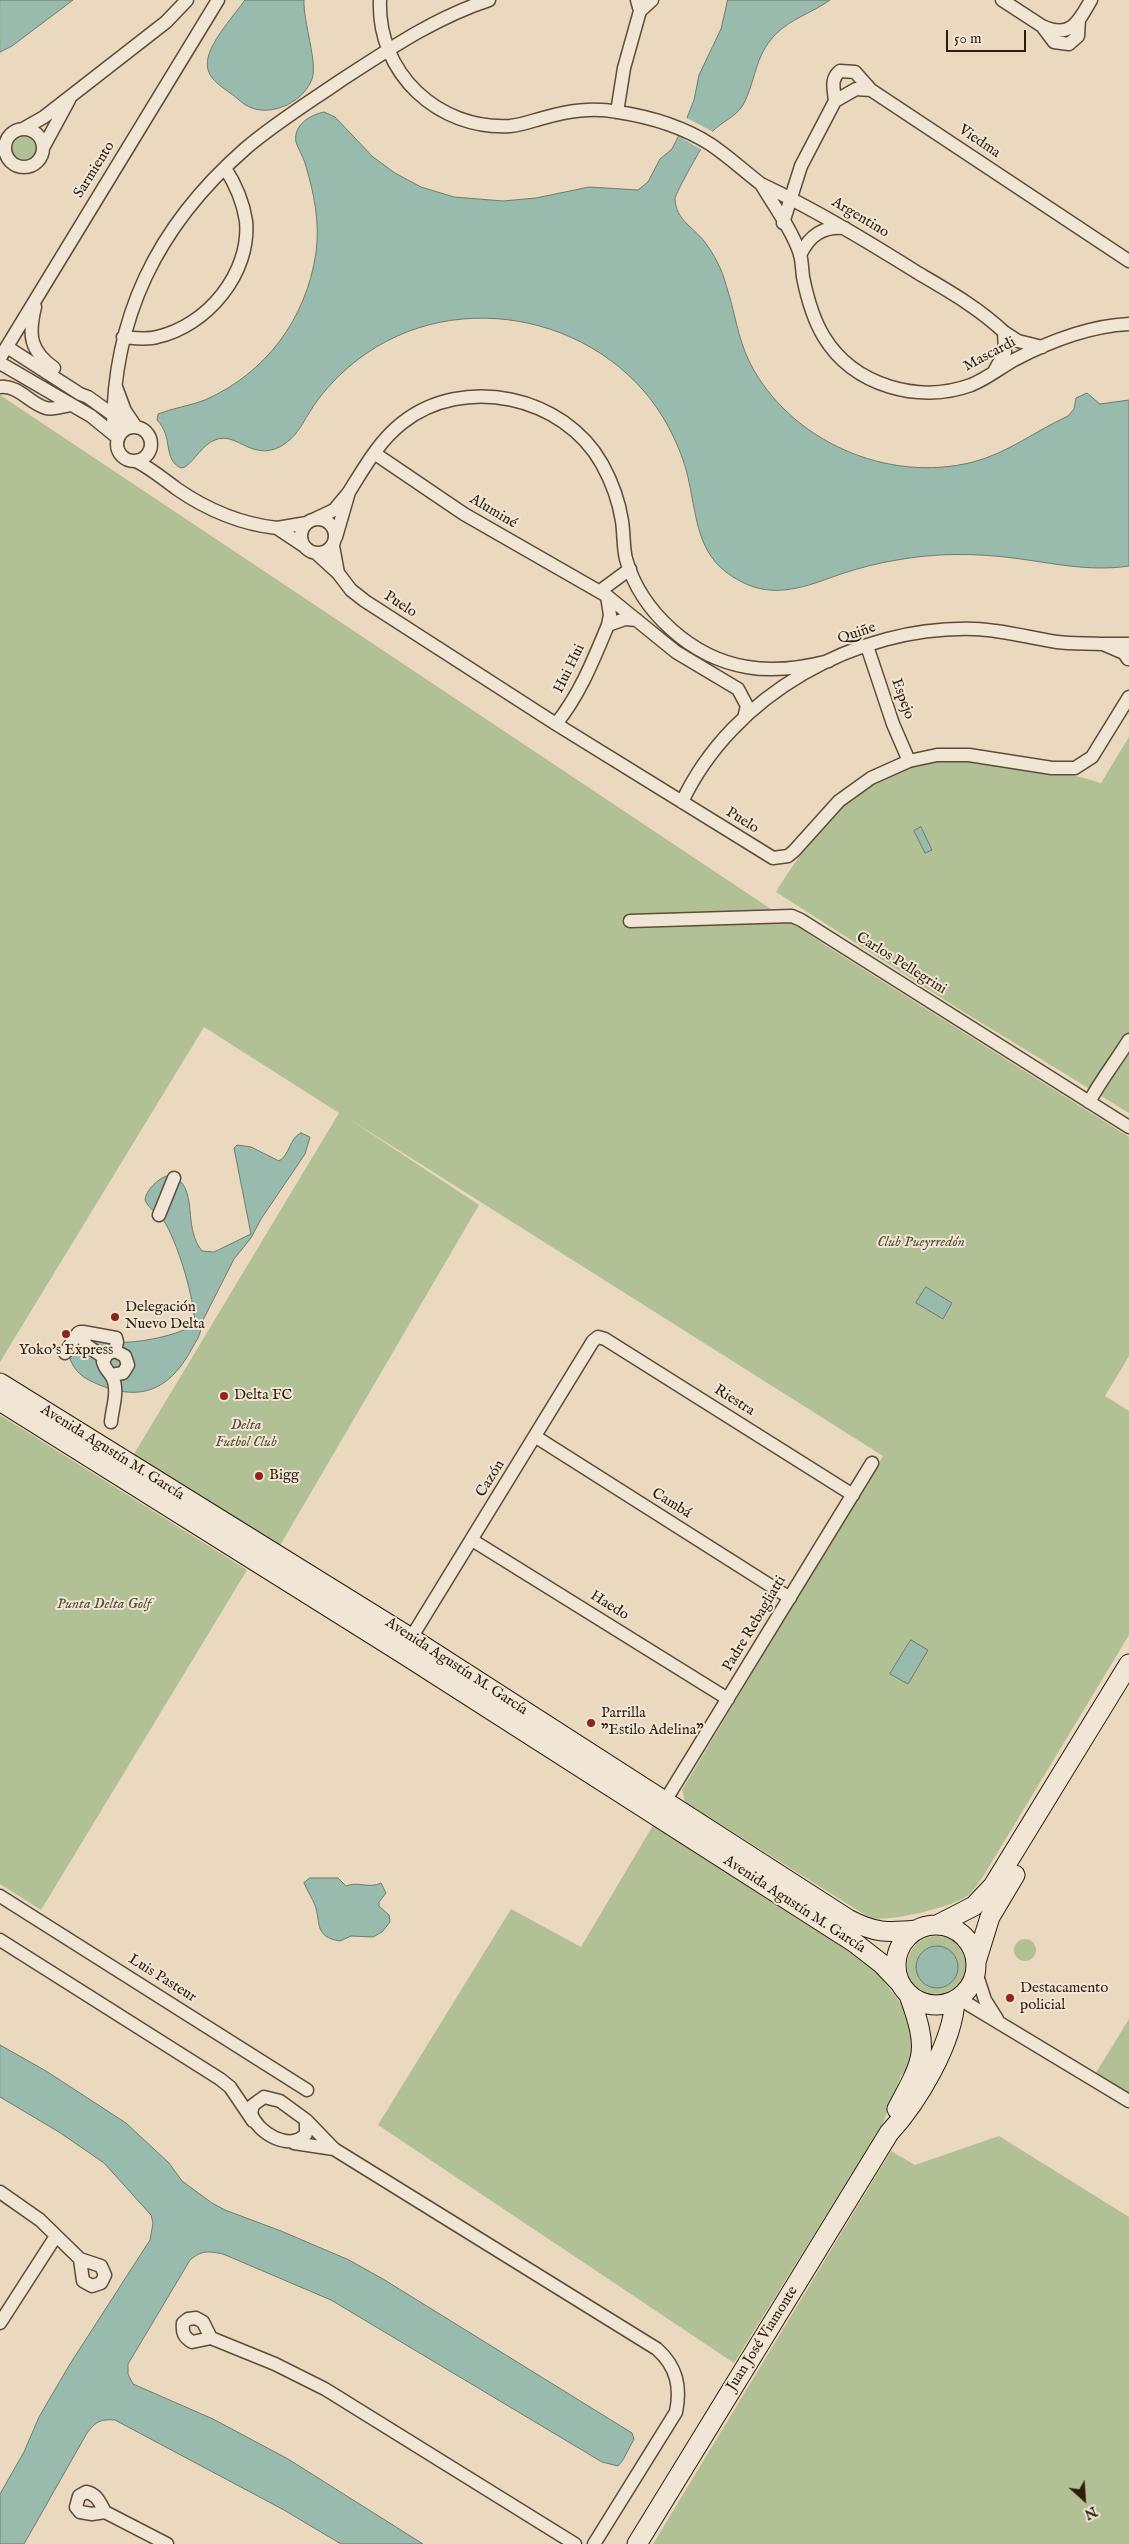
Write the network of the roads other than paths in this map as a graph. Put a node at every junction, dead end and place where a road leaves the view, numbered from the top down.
1 (187, 0) edge
2 (218, 0) edge
3 (380, 0) edge
4 (489, 0) edge
5 (652, 0) edge
6 (1002, 0) edge
7 (1091, 0) edge
8 (638, 6) edge
9 (388, 49) junction
10 (871, 90) junction
11 (72, 95) junction
12 (835, 101) junction
13 (617, 112) junction
14 (23, 129) junction
15 (4, 138) edge
16 (43, 148) junction
17 (4, 154) edge
18 (225, 168) junction
19 (761, 184) junction
20 (792, 199) junction
21 (783, 223) junction
22 (846, 229) junction
23 (800, 254) junction
24 (1129, 261) edge
25 (38, 293) junction
26 (1127, 322) edge
27 (1004, 332) junction
28 (123, 337) junction
29 (1042, 346) junction
30 (3, 353) edge
31 (0, 363) edge
32 (994, 372) junction
33 (115, 384) junction
34 (0, 387) edge
35 (84, 395) junction
36 (70, 405) junction
37 (113, 415) junction
38 (133, 427) junction
39 (116, 436) junction
40 (150, 451) junction
41 (374, 453) junction
42 (136, 461) junction
43 (158, 473) junction
44 (349, 492) junction
45 (311, 521) junction
46 (277, 528) junction
47 (334, 541) junction
48 (304, 546) junction
49 (316, 553) junction
50 (630, 569) junction
51 (338, 573) junction
52 (604, 594) junction
53 (637, 620) junction
54 (608, 625) junction
55 (1103, 644) junction
56 (1129, 644) edge
57 (868, 646) junction
58 (1129, 649) edge
59 (1129, 659) edge
60 (829, 661) junction
61 (770, 670) junction
62 (738, 689) junction
63 (774, 692) junction
64 (1129, 697) edge
65 (744, 718) junction
66 (556, 724) junction
67 (909, 761) junction
68 (682, 802) junction
69 (630, 921) dead end
70 (1129, 1040) edge
71 (1090, 1102) junction
72 (1129, 1127) edge
73 (174, 1178) dead end
74 (158, 1215) dead end
75 (80, 1332) junction
76 (598, 1337) joint
77 (65, 1353) dead end
78 (110, 1354) junction
79 (111, 1375) junction
80 (0, 1383) edge
81 (0, 1401) edge
82 (111, 1422) dead end
83 (536, 1437) junction
84 (872, 1463) dead end
85 (853, 1495) junction
86 (472, 1540) junction
87 (790, 1598) junction
88 (411, 1638) junction
89 (1129, 1664) edge
90 (1129, 1688) edge
91 (728, 1699) junction
92 (665, 1802) junction
93 (0, 1896) edge
94 (937, 1925) junction
95 (916, 1930) junction
96 (0, 1940) edge
97 (976, 1966) junction
98 (904, 1988) junction
99 (956, 1999) junction
100 (998, 2021) junction
101 (230, 2087) junction
102 (307, 2090) dead end
103 (264, 2097) junction
104 (1129, 2100) edge
105 (306, 2120) junction
106 (253, 2121) junction
107 (888, 2133) junction
108 (294, 2143) junction
109 (334, 2149) junction
110 (0, 2192) edge
111 (56, 2236) junction
112 (80, 2259) dead end
113 (0, 2323) edge
114 (211, 2338) dead end
115 (105, 2512) dead end
116 (167, 2544) edge
117 (575, 2544) edge
118 (594, 2544) edge
119 (637, 2544) edge

1 - 11 street
2 - 25 street, Sarmiento
3 - 9 street
4 - 9 street
5 - 8 street
6 - 7 street
8 - 13 street
9 - 13 street
9 - 18 street
10 - 12 street
10 - 12 street, Viedma
10 - 24 street, Viedma
11 - 14 street
11 - 16 street
12 - 20 street
13 - 19 street
14 - 15 street
14 - 16 street
15 - 17 street
16 - 17 street
18 - 28 street
18 - 28 street
19 - 20 street, Argentino
19 - 21 street
20 - 21 street
20 - 22 street, Argentino
21 - 23 street
22 - 23 street
22 - 27 street, Argentino
23 - 32 street, Mascardi
25 - 30 street, Sarmiento
25 - 35 street
26 - 29 street, Mascardi
27 - 29 street, Argentino
27 - 32 street
28 - 33 street
29 - 32 street, Mascardi
30 - 35 street
31 - 36 street
33 - 35 street
33 - 37 street
33 - 38 street
34 - 36 street
35 - 37 street
36 - 39 street
37 - 38 street
37 - 39 street
38 - 39 street
38 - 40 street
39 - 42 street
40 - 42 street
40 - 43 street
41 - 44 street
41 - 50 street
41 - 52 street, Aluminé
42 - 43 street
43 - 46 street
44 - 45 street
44 - 47 street
45 - 46 street
45 - 47 street
45 - 48 street
46 - 48 street
47 - 49 street
47 - 51 street
48 - 49 street
49 - 51 street, Puelo
50 - 52 street
50 - 61 street
51 - 66 street, Puelo
52 - 53 street, Aluminé
52 - 54 street
53 - 54 street
53 - 62 street, Aluminé
54 - 66 street, Hui Hui
55 - 56 street, Quiñe
55 - 57 street, Quiñe
55 - 59 street
57 - 60 street, Quiñe
57 - 67 street, Espejo
58 - 59 street
60 - 61 street
60 - 63 street, Quiñe
61 - 63 street
62 - 63 street, Aluminé
62 - 65 street
63 - 65 street, Quiñe
64 - 67 street, Puelo
65 - 68 street, Quiñe
66 - 68 street, Puelo
67 - 68 street, Puelo
69 - 71 street, Carlos Pellegrini
70 - 71 street
71 - 72 street, Carlos Pellegrini
73 - 74 street
75 - 77 street
75 - 78 street
75 - 78 street
76 - 83 street, Cazón
76 - 85 street, Riestra
78 - 79 street
78 - 79 street
79 - 82 street
80 - 88 main road, Avenida Agustín M. García
81 - 98 main road, Avenida Agustín M. García
83 - 86 street, Cazón
83 - 87 street, Cambá
84 - 85 street, Padre Rebagliatti
85 - 87 street, Padre Rebagliatti
86 - 88 street, Cazón
86 - 91 street, Haedo
87 - 91 street, Padre Rebagliatti
88 - 92 main road, Avenida Agustín M. García
89 - 94 main road
90 - 97 main road
91 - 92 street, Padre Rebagliatti
92 - 95 main road, Avenida Agustín M. García
93 - 102 street, Luis Pasteur
94 - 95 main road
94 - 97 main road
95 - 98 main road
96 - 101 street
97 - 99 main road
97 - 100 street
98 - 99 main road
98 - 107 main road, Juan José Viamonte
99 - 100 street
99 - 107 main road, Juan José Viamonte
100 - 104 street
101 - 103 street
101 - 106 street
103 - 105 street
103 - 106 street
105 - 108 street
105 - 109 street
106 - 108 street
107 - 119 main road, Juan José Viamonte
108 - 109 street
109 - 118 street
110 - 111 street
111 - 112 street
111 - 113 street
114 - 117 street
115 - 116 street

